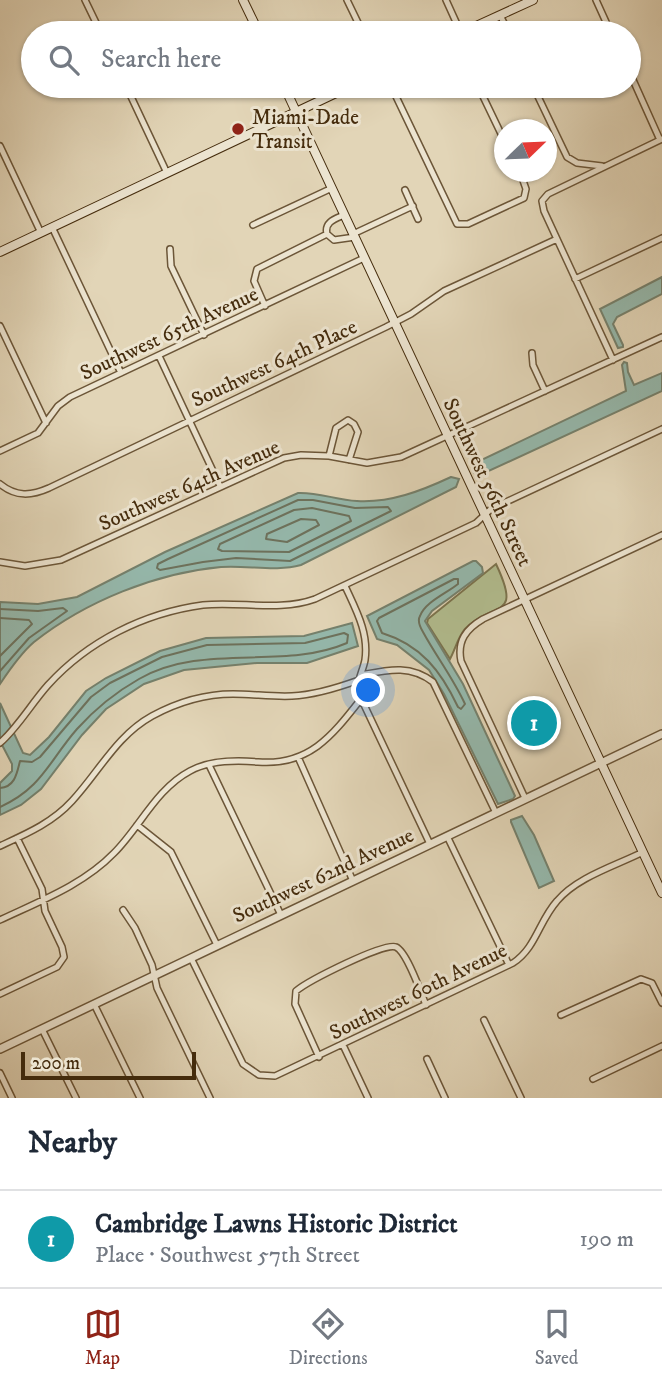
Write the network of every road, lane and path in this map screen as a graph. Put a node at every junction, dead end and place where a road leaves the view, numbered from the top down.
1 (85, 0) edge
2 (243, 0) edge
3 (347, 0) edge
4 (446, 0) edge
5 (533, 0) edge
6 (596, 0) edge
7 (500, 15) junction
8 (95, 21) edge
9 (253, 21) edge
10 (357, 21) edge
11 (456, 21) edge
12 (487, 21) edge
13 (503, 21) edge
14 (606, 21) edge
15 (641, 96) edge
16 (132, 98) edge
17 (290, 98) edge
18 (326, 98) edge
19 (397, 98) edge
20 (484, 98) edge
21 (539, 98) edge
22 (296, 112) junction
23 (494, 119) edge
24 (661, 139) edge
25 (0, 146) edge
26 (605, 165) junction
27 (167, 173) junction
28 (525, 182) edge
29 (332, 188) junction
30 (405, 191) dead end
31 (412, 206) junction
32 (344, 215) junction
33 (418, 219) dead end
34 (253, 225) dead end
35 (52, 228) junction
36 (41, 233) junction
37 (327, 234) junction
38 (354, 236) junction
39 (557, 239) junction
40 (662, 239) edge
41 (170, 249) dead end
42 (0, 253) edge
43 (365, 258) junction
44 (575, 279) junction
45 (265, 306) junction
46 (395, 323) junction
47 (0, 326) edge
48 (204, 335) junction
49 (662, 337) edge
50 (532, 353) dead end
51 (159, 356) junction
52 (613, 360) junction
53 (121, 373) junction
54 (545, 391) junction
55 (190, 420) junction
56 (46, 423) junction
57 (662, 429) edge
58 (448, 437) junction
59 (0, 451) edge
60 (329, 456) junction
61 (349, 460) junction
62 (0, 484) edge
63 (220, 485) junction
64 (484, 515) junction
65 (662, 536) edge
66 (0, 562) edge
67 (345, 586) junction
68 (524, 600) junction
69 (360, 678) junction
70 (361, 699) junction
71 (662, 734) edge
72 (0, 743) edge
73 (298, 757) junction
74 (600, 762) junction
75 (209, 765) junction
76 (525, 799) junction
77 (496, 813) junction
78 (137, 825) junction
79 (447, 836) junction
80 (17, 838) junction
81 (430, 844) junction
82 (0, 846) edge
83 (643, 852) junction
84 (353, 881) junction
85 (659, 881) edge
86 (662, 893) edge
87 (44, 900) junction
88 (123, 910) dead end
89 (281, 915) junction
90 (0, 920) edge
91 (217, 946) junction
92 (191, 958) junction
93 (509, 965) junction
94 (154, 975) junction
95 (0, 994) edge
96 (662, 1003) edge
97 (94, 1004) junction
98 (426, 1005) junction
99 (561, 1015) dead end
100 (484, 1020) dead end
101 (42, 1029) junction
102 (343, 1045) junction
103 (662, 1046) edge
104 (0, 1049) edge
105 (319, 1057) junction
106 (427, 1059) dead end
107 (0, 1073) edge
108 (593, 1079) dead end
109 (12, 1098) edge
110 (76, 1098) edge
111 (140, 1098) edge
112 (210, 1098) edge
113 (368, 1098) edge
114 (445, 1098) edge
115 (521, 1098) edge

1 - 8 street
2 - 9 main road
3 - 10 street
4 - 11 street
5 - 7 main road
6 - 14 street
7 - 12 main road
7 - 13 street
15 - 24 street
16 - 27 street
17 - 22 main road, Southwest 56th Street
18 - 22 main road
19 - 28 street
20 - 23 street
21 - 26 street
22 - 27 main road
22 - 29 main road, Southwest 56th Street
24 - 26 street
25 - 36 street
26 - 39 street
27 - 35 main road
29 - 32 main road, Southwest 56th Street
29 - 34 street
30 - 31 street
31 - 33 street
31 - 38 street
32 - 37 street
32 - 38 main road, Southwest 56th Street
35 - 36 main road
35 - 53 street
36 - 42 main road
37 - 38 street
37 - 45 street
38 - 43 main road, Southwest 56th Street
39 - 44 street
39 - 46 street, Southwest 64th Place
40 - 44 street
41 - 48 street
43 - 45 street, Southwest 65th Avenue
43 - 46 main road, Southwest 56th Street
44 - 52 street
45 - 48 street, Southwest 65th Avenue
46 - 55 street, Southwest 64th Place
46 - 58 main road, Southwest 56th Street
47 - 56 street
48 - 51 street, Southwest 65th Avenue
49 - 52 street, Southwest 64th Avenue
50 - 54 street
51 - 53 street, Southwest 65th Avenue
51 - 55 street
52 - 54 street, Southwest 64th Avenue
53 - 56 street, Southwest 65th Avenue
54 - 58 street, Southwest 64th Avenue
55 - 62 street, Southwest 64th Place
55 - 63 street
56 - 59 street, Southwest 65th Avenue
57 - 64 street
58 - 61 street, Southwest 64th Avenue
58 - 64 main road, Southwest 56th Street
60 - 61 street, Southwest 64th Avenue
60 - 61 street
60 - 63 street, Southwest 64th Avenue
63 - 66 street, Southwest 64th Avenue
64 - 67 street
64 - 68 main road, Southwest 56th Street
65 - 68 street
67 - 69 street
67 - 72 street
68 - 74 main road, Southwest 56th Street
68 - 76 street
69 - 70 street
69 - 77 street
69 - 80 street
70 - 73 street
70 - 81 street
71 - 74 street, Southwest 62nd Avenue
73 - 75 street
73 - 84 street
74 - 76 street, Southwest 62nd Avenue
74 - 83 main road, Southwest 56th Street
75 - 78 street
75 - 89 street
76 - 77 street, Southwest 62nd Avenue
77 - 79 street, Southwest 62nd Avenue
78 - 87 street
78 - 91 street
79 - 81 street, Southwest 62nd Avenue
79 - 93 street
80 - 82 street
80 - 87 street
81 - 84 street, Southwest 62nd Avenue
83 - 85 main road, Southwest 56th Street
83 - 93 street, Southwest 60th Avenue
84 - 89 street, Southwest 62nd Avenue
85 - 86 main road, Southwest 56th Street
87 - 90 street
87 - 95 street
88 - 94 street
89 - 91 street, Southwest 62nd Avenue
91 - 92 street, Southwest 62nd Avenue
92 - 94 street, Southwest 62nd Avenue
92 - 105 street, Southwest 60th Avenue
93 - 98 street, Southwest 60th Avenue
94 - 97 street, Southwest 62nd Avenue
94 - 112 street
96 - 99 street
97 - 101 street, Southwest 62nd Avenue
97 - 111 street
98 - 102 street, Southwest 60th Avenue
98 - 105 street
100 - 115 street
101 - 104 street, Southwest 62nd Avenue
101 - 110 street
102 - 105 street, Southwest 60th Avenue
102 - 113 street
103 - 108 street
106 - 114 street
107 - 109 street

